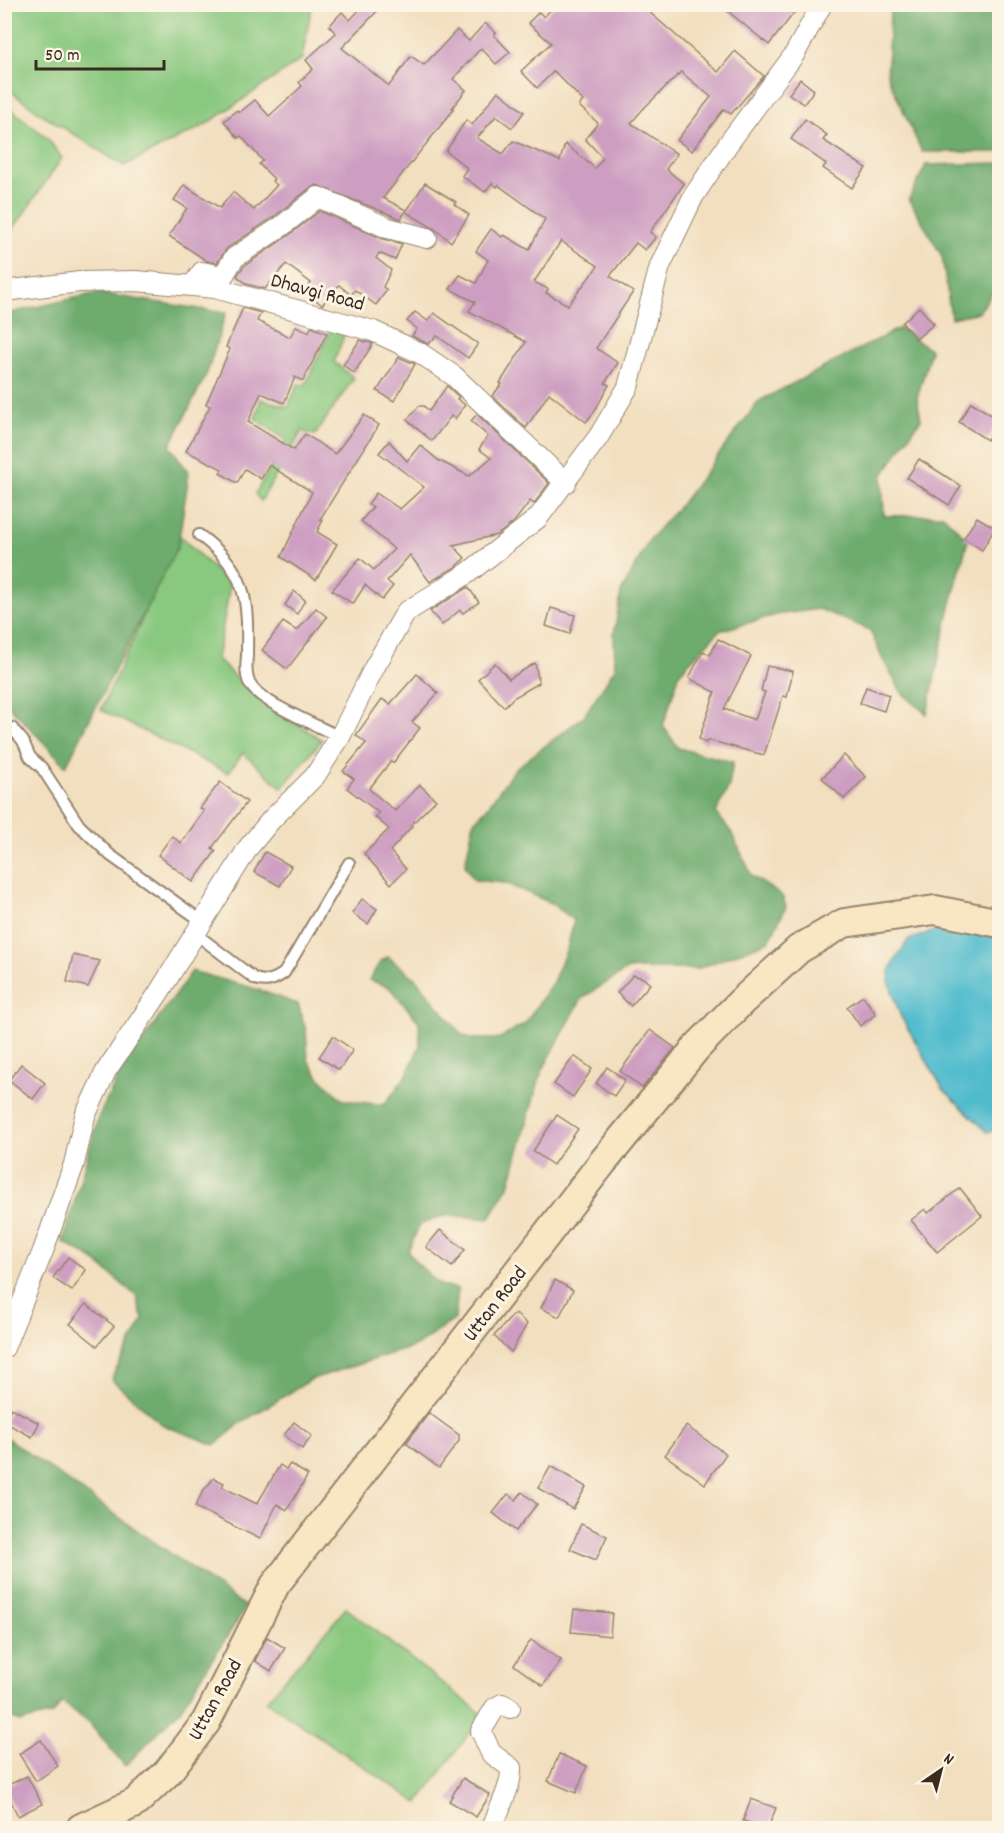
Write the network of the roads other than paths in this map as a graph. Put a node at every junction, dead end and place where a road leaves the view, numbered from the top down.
1 (822, 4) edge
2 (427, 238) dead end
3 (192, 286) junction
4 (4, 291) edge
5 (566, 483) junction
6 (199, 535) dead end
7 (4, 727) edge
8 (340, 737) junction
9 (349, 863) dead end
10 (999, 923) edge
11 (200, 928) junction
12 (4, 1348) edge
13 (510, 1708) dead end
14 (81, 1828) edge
15 (492, 1828) edge

1 - 5 street
2 - 3 street
3 - 4 street, Dhavgi Road
3 - 5 street, Dhavgi Road
5 - 8 street
6 - 8 lane
7 - 11 lane
8 - 11 street
9 - 11 lane
10 - 14 main road, Uttan Road
11 - 12 street
13 - 15 street

